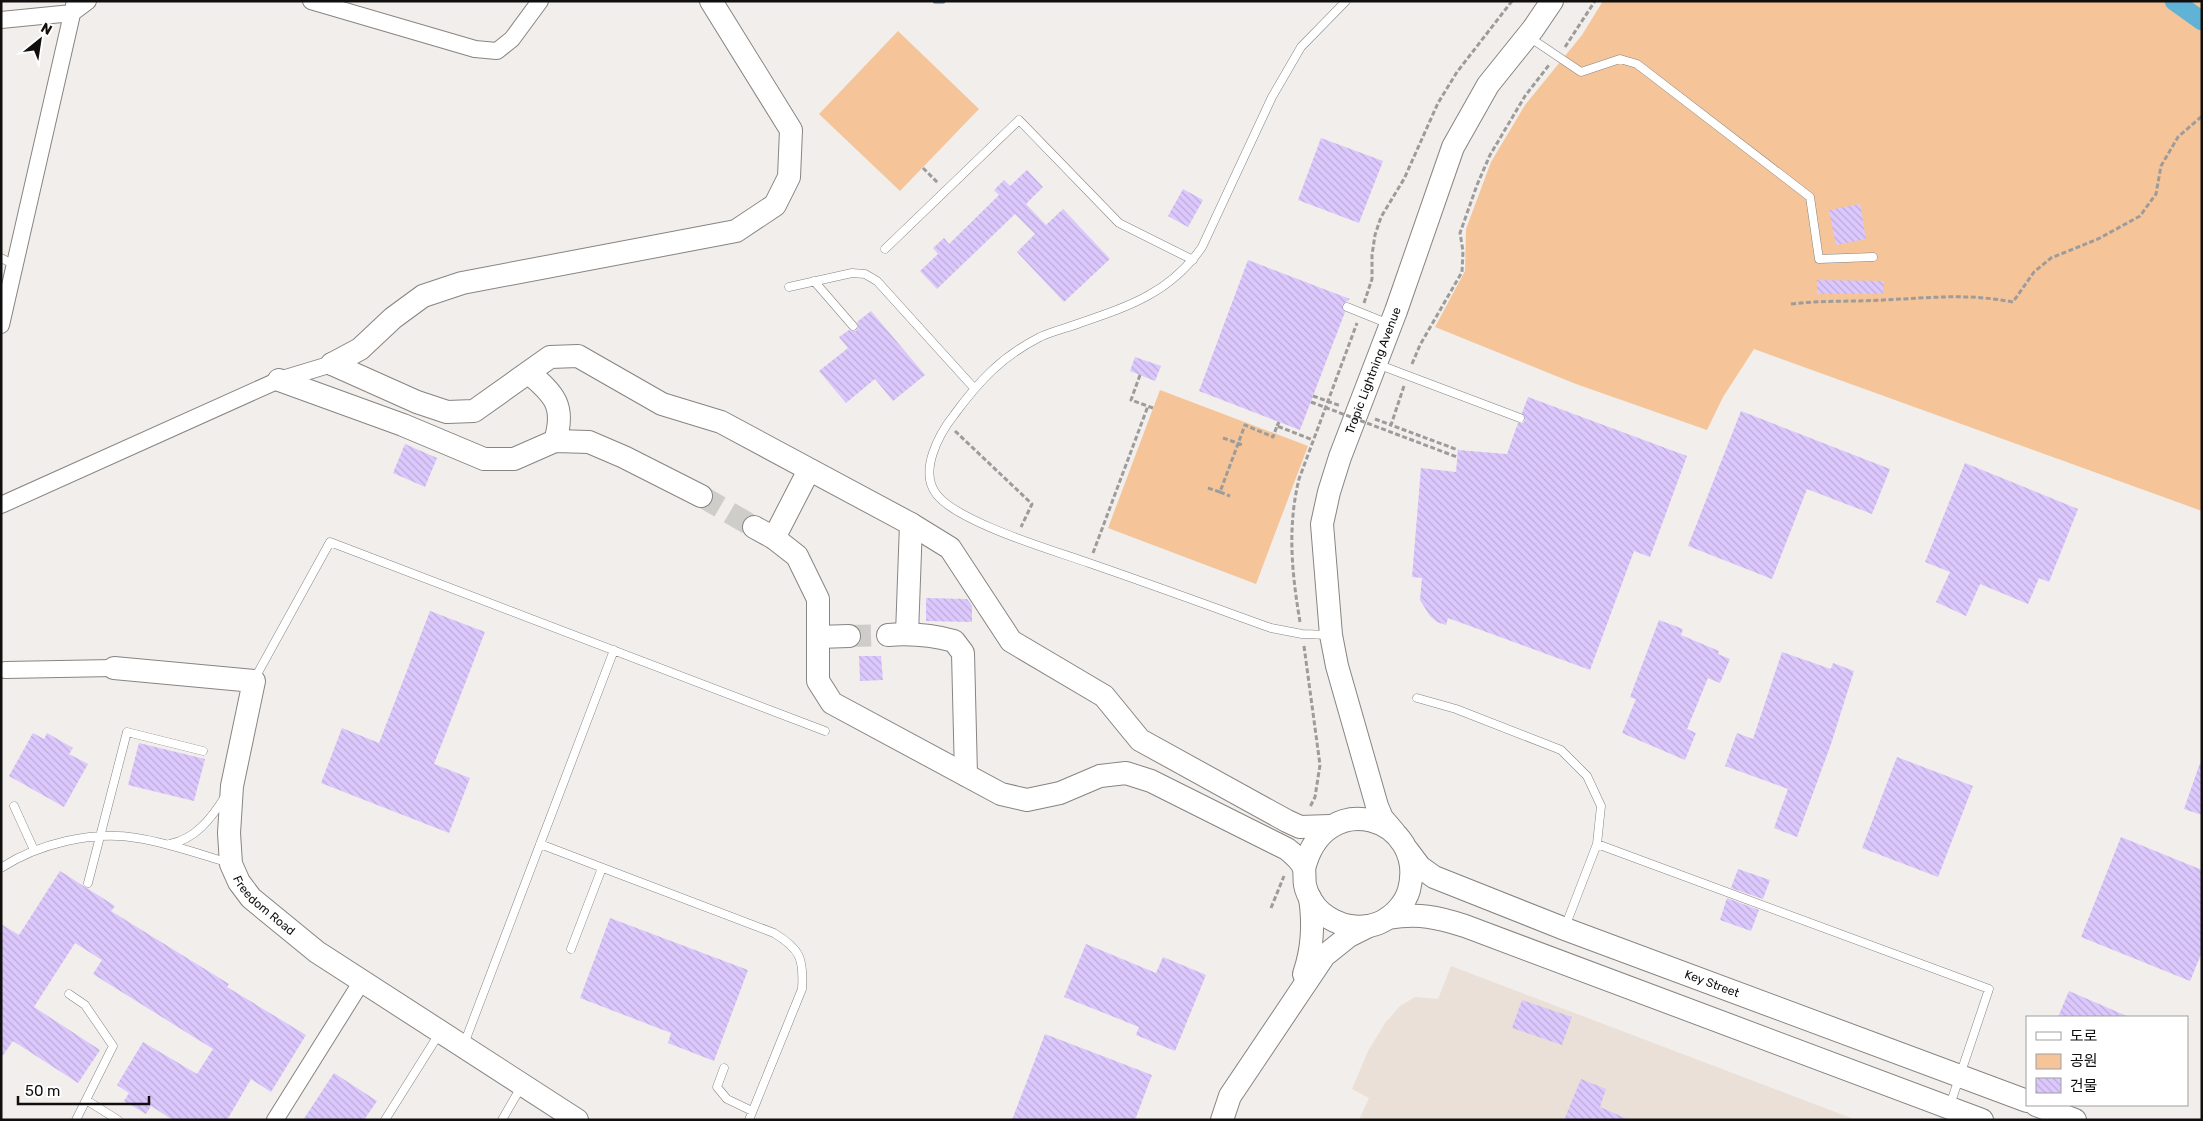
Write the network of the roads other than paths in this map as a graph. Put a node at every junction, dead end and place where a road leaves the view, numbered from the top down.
1 (57, 1) edge
2 (88, 1) edge
3 (311, 1) edge
4 (540, 1) edge
5 (710, 1) edge
6 (1346, 1) edge
7 (1552, 1) edge
8 (74, 7) edge
9 (1, 20) edge
10 (1528, 36) junction
11 (885, 249) dead end
12 (1873, 257) dead end
13 (1193, 260) junction
14 (8, 261) edge
15 (814, 281) junction
16 (789, 287) dead end
17 (1347, 307) dead end
18 (1390, 324) junction
19 (1, 325) edge
20 (853, 326) dead end
21 (332, 364) junction
22 (1375, 364) junction
23 (528, 372) junction
24 (279, 380) junction
25 (974, 388) junction
26 (1520, 418) dead end
27 (555, 441) junction
28 (810, 470) junction
29 (701, 496) tunnel mouth
30 (1, 505) edge
31 (911, 524) junction
32 (754, 527) tunnel mouth
33 (774, 538) junction
34 (1331, 635) junction
35 (849, 636) tunnel mouth
36 (818, 637) junction
37 (614, 650) junction
38 (114, 668) joint
39 (5, 670) dead end
40 (254, 681) junction
41 (1417, 698) dead end
42 (825, 731) dead end
43 (204, 752) dead end
44 (1368, 769) junction
45 (966, 775) junction
46 (232, 786) junction
47 (14, 806) dead end
48 (1339, 823) junction
49 (100, 836) junction
50 (1401, 841) junction
51 (168, 844) junction
52 (540, 844) junction
53 (1597, 844) junction
54 (34, 850) junction
55 (231, 864) junction
56 (2, 867) edge
57 (602, 868) junction
58 (1304, 869) junction
59 (88, 884) dead end
60 (1310, 898) junction
61 (1379, 922) junction
62 (1565, 929) junction
63 (572, 949) dead end
64 (362, 981) junction
65 (69, 994) dead end
66 (1297, 994) junction
67 (440, 1032) junction
68 (463, 1046) junction
69 (724, 1068) dead end
70 (1958, 1075) junction
71 (522, 1085) junction
72 (86, 1100) junction
73 (2026, 1101) edge
74 (2039, 1106) edge
75 (752, 1111) junction
76 (1947, 1114) edge
77 (76, 1120) edge
78 (118, 1120) edge
79 (275, 1120) edge
80 (385, 1120) edge
81 (502, 1120) edge
82 (577, 1120) edge
83 (749, 1120) edge
84 (1222, 1120) edge
85 (1982, 1120) edge
86 (2075, 1120) edge

1 - 8 street
2 - 8 street
3 - 4 street
5 - 21 street
6 - 13 lane
7 - 10 street, Tropic Lightning Avenue
8 - 9 street
8 - 14 street
10 - 12 lane
10 - 18 street, Tropic Lightning Avenue
11 - 13 lane
13 - 25 lane
14 - 19 street
15 - 16 lane
15 - 20 lane
15 - 25 lane
17 - 18 lane
18 - 22 street, Tropic Lightning Avenue
21 - 23 street
21 - 24 street
22 - 26 lane
22 - 34 street, Tropic Lightning Avenue
23 - 27 street
23 - 28 street
24 - 27 street
24 - 30 street
25 - 34 lane
27 - 29 street
28 - 31 street
28 - 33 street
31 - 45 street
31 - 48 street
32 - 33 street
33 - 36 street
34 - 44 street, Tropic Lightning Avenue
35 - 36 street
36 - 45 street
37 - 40 lane
37 - 42 lane
37 - 52 lane
38 - 39 street
38 - 40 street
40 - 46 street, Freedom Road
41 - 53 lane
43 - 49 lane
44 - 48 street
44 - 50 street, Tropic Lightning Avenue
45 - 58 street
46 - 51 lane
46 - 55 street, Freedom Road
47 - 54 lane
48 - 50 street
48 - 58 street
49 - 51 lane
49 - 54 lane
49 - 59 lane
50 - 61 street
50 - 62 street, Key Street
51 - 55 lane
52 - 57 lane
52 - 68 lane
53 - 62 lane
53 - 70 lane
54 - 56 lane
55 - 64 street, Freedom Road
57 - 63 lane
57 - 75 lane
58 - 60 street
60 - 61 street
60 - 66 street
61 - 66 street
61 - 76 street
62 - 70 street, Key Street
64 - 67 street, Freedom Road
64 - 79 street
65 - 72 lane
66 - 84 street
67 - 68 street, Freedom Road
67 - 80 lane
68 - 71 street, Freedom Road
69 - 75 lane
70 - 73 street, Key Street
70 - 76 lane
71 - 81 lane
71 - 82 street, Freedom Road
72 - 77 lane
72 - 78 lane
74 - 86 street
75 - 83 lane
76 - 85 street

